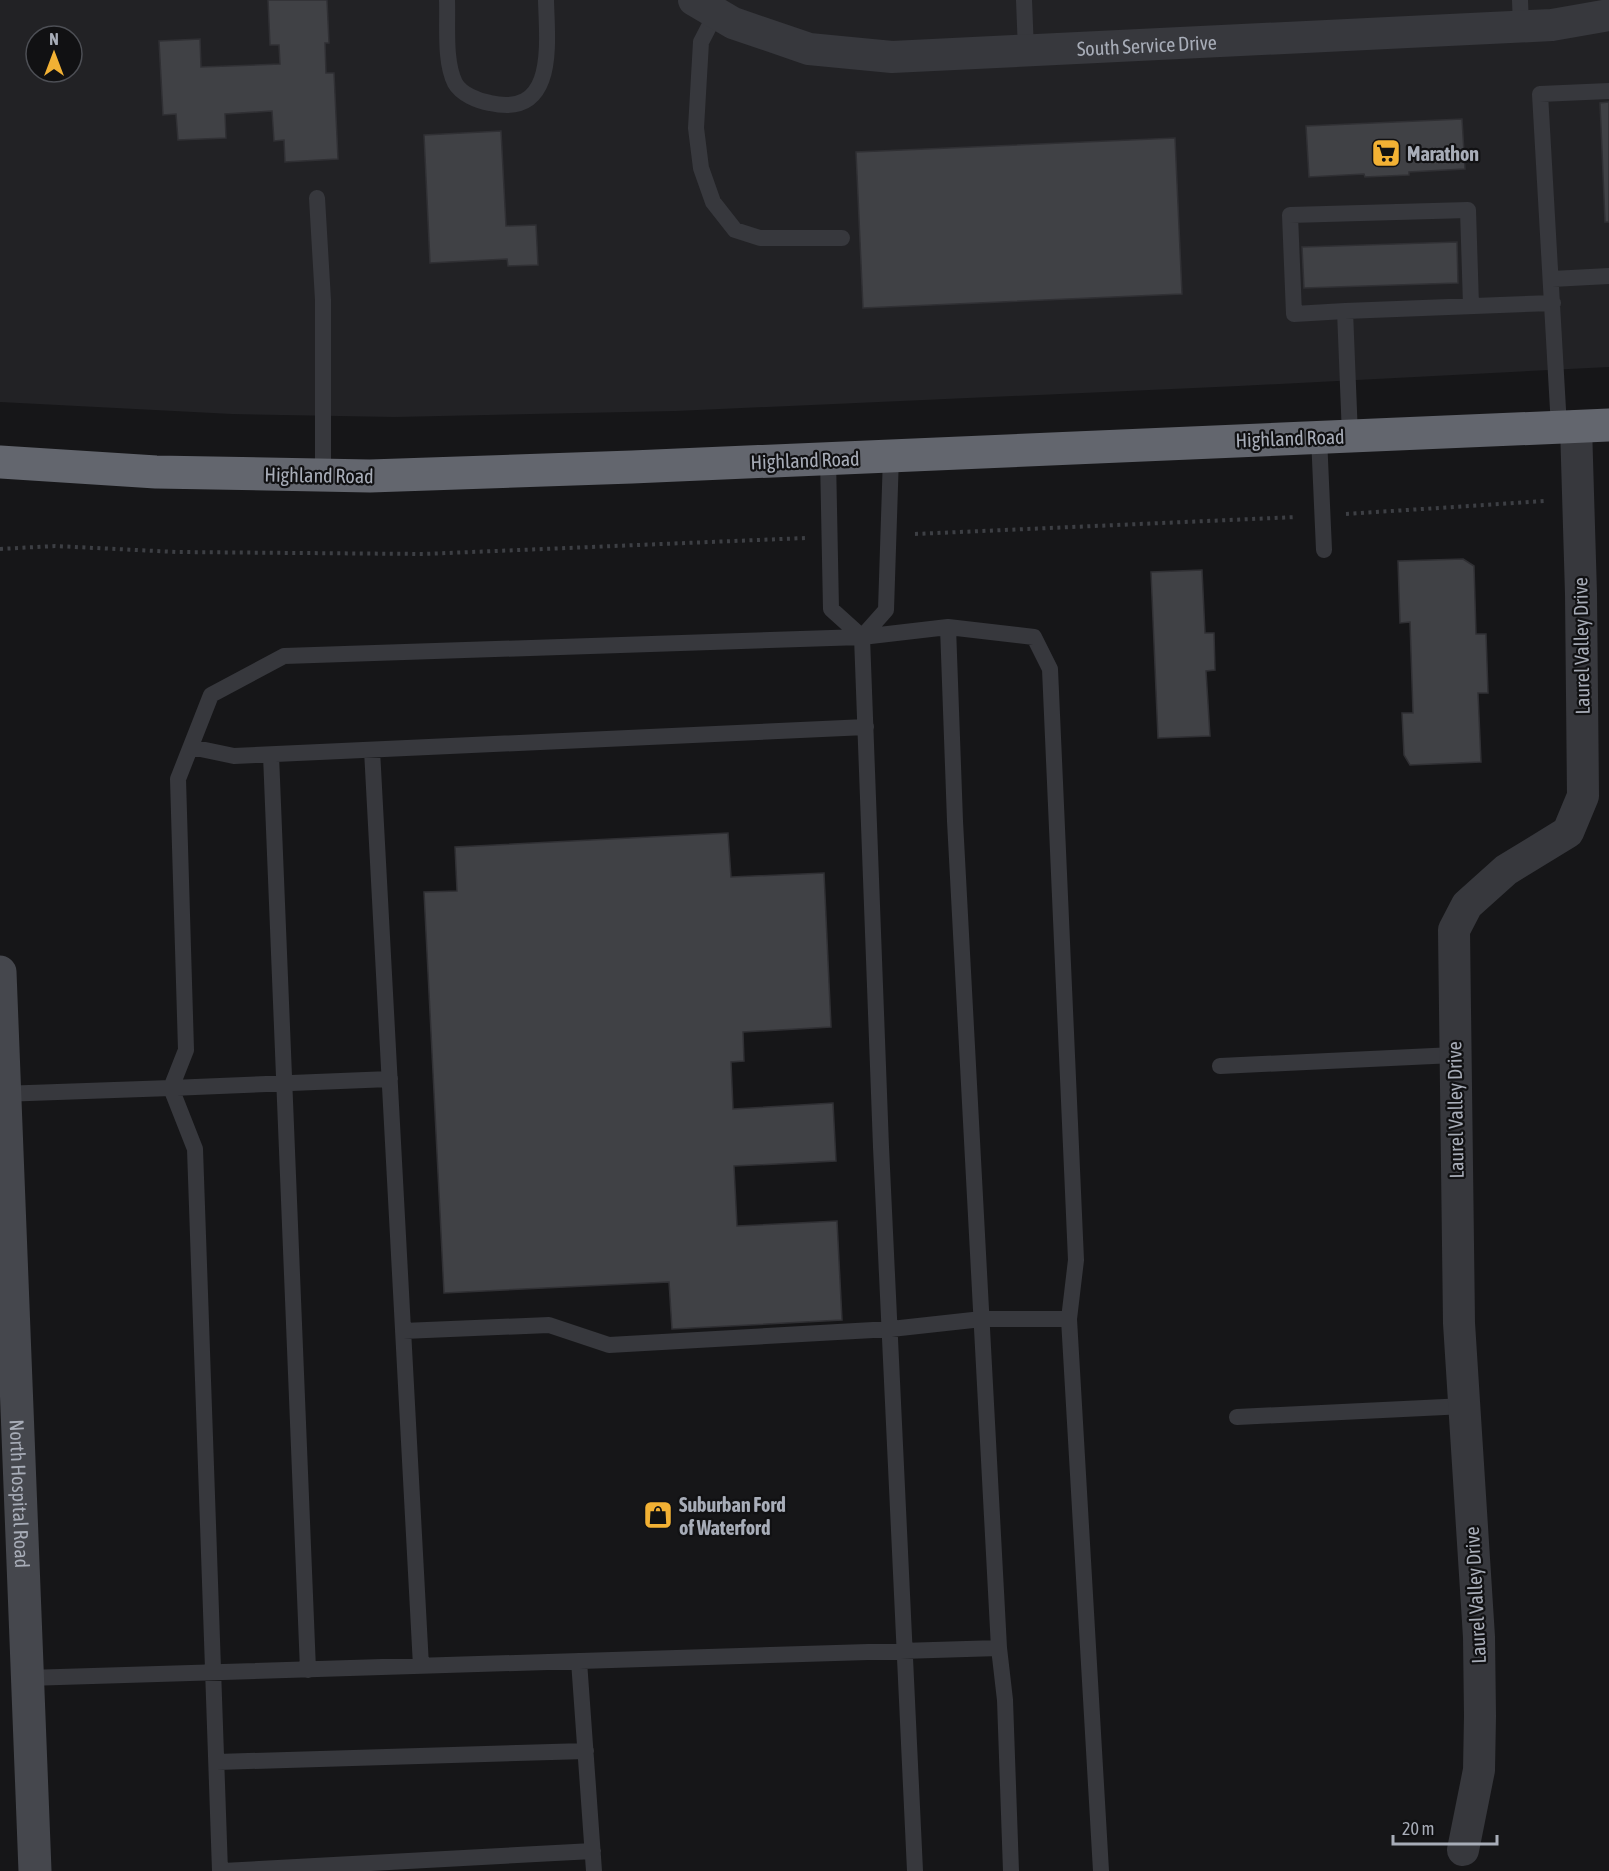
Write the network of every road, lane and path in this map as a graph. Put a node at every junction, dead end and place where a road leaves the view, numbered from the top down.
1 (447, 0) edge
2 (546, 0) edge
3 (1024, 0) edge
4 (705, 7) edge
5 (1521, 13) edge
6 (1609, 15) edge
7 (1026, 51) junction
8 (1609, 91) edge
9 (317, 198) dead end
10 (842, 238) dead end
11 (1609, 276) edge
12 (1552, 279) junction
13 (1553, 303) junction
14 (1472, 305) junction
15 (1345, 311) junction
16 (1609, 425) edge
17 (1568, 426) junction
18 (1334, 436) junction
19 (891, 456) junction
20 (828, 458) junction
21 (0, 462) edge
22 (323, 475) junction
23 (1548, 501) dead end
24 (1322, 516) junction
25 (889, 535) junction
26 (830, 537) junction
27 (0, 549) edge
28 (1324, 550) dead end
29 (948, 627) junction
30 (862, 637) junction
31 (866, 727) junction
32 (191, 747) junction
33 (372, 750) junction
34 (271, 755) junction
35 (0, 972) edge
36 (1454, 1055) junction
37 (1220, 1066) dead end
38 (390, 1079) junction
39 (284, 1083) junction
40 (171, 1088) junction
41 (2, 1094) edge
42 (982, 1319) junction
43 (1069, 1319) junction
44 (891, 1329) junction
45 (403, 1331) junction
46 (1465, 1406) junction
47 (1237, 1417) dead end
48 (999, 1648) junction
49 (904, 1650) junction
50 (579, 1660) junction
51 (421, 1666) junction
52 (308, 1670) junction
53 (214, 1673) junction
54 (27, 1678) junction
55 (586, 1751) junction
56 (217, 1762) junction
57 (1463, 1850) dead end
58 (593, 1851) junction
59 (34, 1871) edge
60 (222, 1871) edge
61 (594, 1871) edge
62 (915, 1871) edge
63 (1011, 1871) edge
64 (1101, 1871) edge

1 - 2 lane
3 - 7 lane
4 - 7 street, South Service Drive
4 - 10 lane
5 - 6 street, South Service Drive
5 - 7 street, South Service Drive
8 - 12 lane
9 - 22 lane
11 - 12 lane
12 - 13 lane
13 - 14 lane
13 - 17 lane
14 - 15 lane
14 - 15 lane
15 - 18 lane
16 - 17 highway, Highland Road
17 - 18 highway, Highland Road
17 - 36 street, Laurel Valley Drive
18 - 19 highway, Highland Road
18 - 24 lane
19 - 20 highway, Highland Road
19 - 25 lane
20 - 22 highway, Highland Road
20 - 26 lane
21 - 22 highway, Highland Road
23 - 24 path
24 - 25 path
24 - 28 lane
25 - 30 lane
26 - 27 path
26 - 30 lane
29 - 30 lane
29 - 42 lane
29 - 43 lane
30 - 31 lane
30 - 32 lane
31 - 33 lane
31 - 44 lane
32 - 34 lane
32 - 40 lane
33 - 34 lane
33 - 38 lane
34 - 39 lane
35 - 41 street, North Hospital Road
36 - 37 lane
36 - 46 street, Laurel Valley Drive
38 - 39 lane
38 - 45 lane
39 - 40 lane
39 - 52 lane
40 - 41 lane
40 - 53 lane
41 - 54 street, North Hospital Road
42 - 43 lane
42 - 44 lane
42 - 48 lane
43 - 64 lane
44 - 45 lane
44 - 49 lane
45 - 51 lane
46 - 47 lane
46 - 57 street, Laurel Valley Drive
48 - 49 lane
48 - 63 lane
49 - 50 lane
49 - 62 lane
50 - 51 lane
50 - 55 lane
51 - 52 lane
52 - 53 lane
53 - 54 lane
53 - 56 lane
54 - 59 street, North Hospital Road
55 - 56 lane
55 - 58 lane
56 - 60 lane
58 - 60 lane
58 - 61 lane

